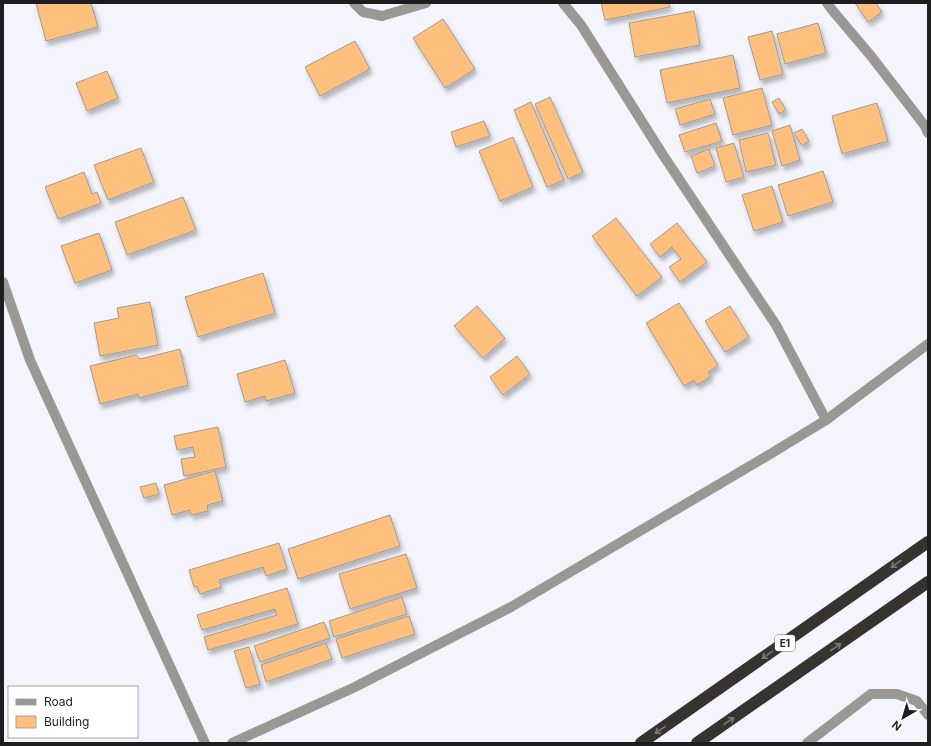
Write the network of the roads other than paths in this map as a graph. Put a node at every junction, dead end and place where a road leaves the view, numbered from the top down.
1 (354, 3) edge
2 (426, 3) edge
3 (564, 3) edge
4 (827, 3) edge
5 (928, 133) edge
6 (3, 282) edge
7 (928, 344) edge
8 (826, 420) junction
9 (928, 542) edge
10 (928, 582) edge
11 (928, 715) edge
12 (205, 743) edge
13 (232, 743) edge
14 (641, 743) edge
15 (697, 743) edge
16 (807, 743) edge

1 - 2 street
3 - 8 street
4 - 5 street
6 - 12 street
7 - 8 street
8 - 13 street
9 -> 14 highway, E1
15 -> 10 highway
11 - 16 street

